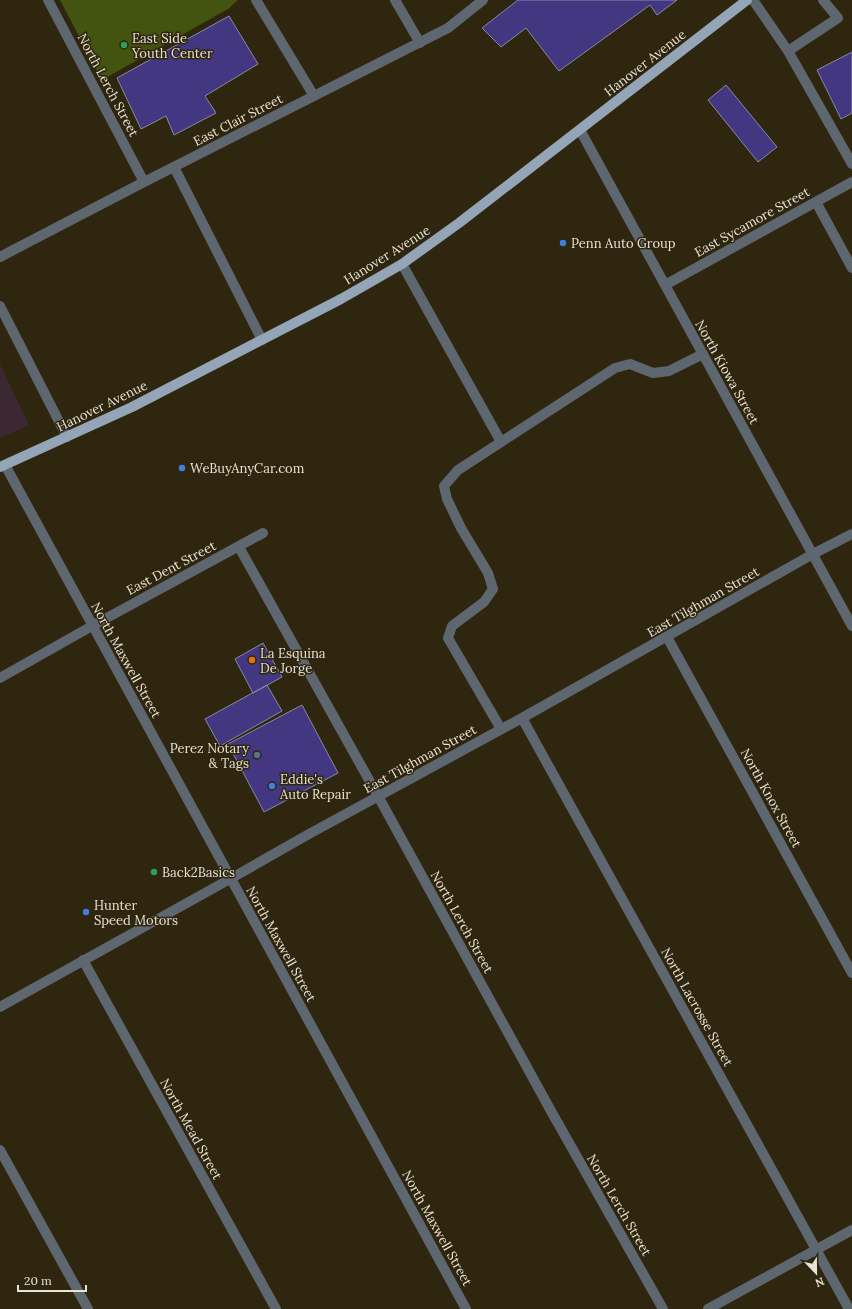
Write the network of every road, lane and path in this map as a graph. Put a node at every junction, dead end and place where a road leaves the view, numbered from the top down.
1 (48, 0) edge
2 (256, 0) edge
3 (395, 0) edge
4 (483, 0) edge
5 (747, 0) edge
6 (753, 0) edge
7 (823, 0) edge
8 (420, 43) junction
9 (788, 51) junction
10 (314, 96) junction
11 (580, 130) junction
12 (852, 164) edge
13 (174, 167) junction
14 (144, 182) junction
15 (852, 182) edge
16 (816, 202) junction
17 (0, 257) edge
18 (402, 264) junction
19 (852, 268) edge
20 (665, 285) junction
21 (0, 306) edge
22 (262, 340) junction
23 (703, 354) junction
24 (67, 437) junction
25 (501, 442) junction
26 (2, 466) edge
27 (262, 533) dead end
28 (852, 534) edge
29 (239, 547) junction
30 (813, 554) junction
31 (92, 626) junction
32 (852, 626) edge
33 (667, 637) junction
34 (0, 678) edge
35 (522, 718) junction
36 (501, 729) junction
37 (378, 796) junction
38 (230, 879) junction
39 (83, 960) junction
40 (852, 973) edge
41 (0, 1007) edge
42 (0, 1150) edge
43 (852, 1230) edge
44 (817, 1249) junction
45 (88, 1309) edge
46 (276, 1309) edge
47 (466, 1309) edge
48 (663, 1309) edge
49 (708, 1309) edge
50 (849, 1309) edge

1 - 14 street, North Lerch Street
2 - 10 street
3 - 8 street
4 - 8 street, East Clair Street
5 - 11 main road, Hanover Avenue
6 - 9 street
7 - 9 street
8 - 10 street, East Clair Street
9 - 12 street
10 - 13 street, East Clair Street
11 - 18 main road, Hanover Avenue
11 - 20 street, North Kiowa Street
13 - 14 street, East Clair Street
13 - 22 street
14 - 17 street, East Clair Street
15 - 16 street, East Sycamore Street
16 - 19 street
16 - 20 street, East Sycamore Street
18 - 22 main road, Hanover Avenue
18 - 25 street
20 - 23 street, North Kiowa Street
21 - 24 street
22 - 24 main road, Hanover Avenue
23 - 25 street
23 - 30 street, North Kiowa Street
24 - 26 main road, Hanover Avenue
25 - 36 street
26 - 31 street, North Maxwell Street
27 - 29 street, East Dent Street
28 - 30 street, East Tilghman Street
29 - 31 street, East Dent Street
29 - 37 street, North Lerch Street
30 - 32 street, North Kiowa Street
30 - 33 street, East Tilghman Street
31 - 34 street, East Dent Street
31 - 38 street, North Maxwell Street
33 - 35 street, East Tilghman Street
33 - 40 street, North Knox Street
35 - 36 street, East Tilghman Street
35 - 44 street, North Lacrosse Street
36 - 37 street, East Tilghman Street
37 - 38 street, East Tilghman Street
37 - 48 street, North Lerch Street
38 - 39 street, East Tilghman Street
38 - 47 street, North Maxwell Street
39 - 41 street, East Tilghman Street
39 - 46 street, North Mead Street
42 - 45 street
43 - 44 street
44 - 49 street
44 - 50 street, North Lacrosse Street

